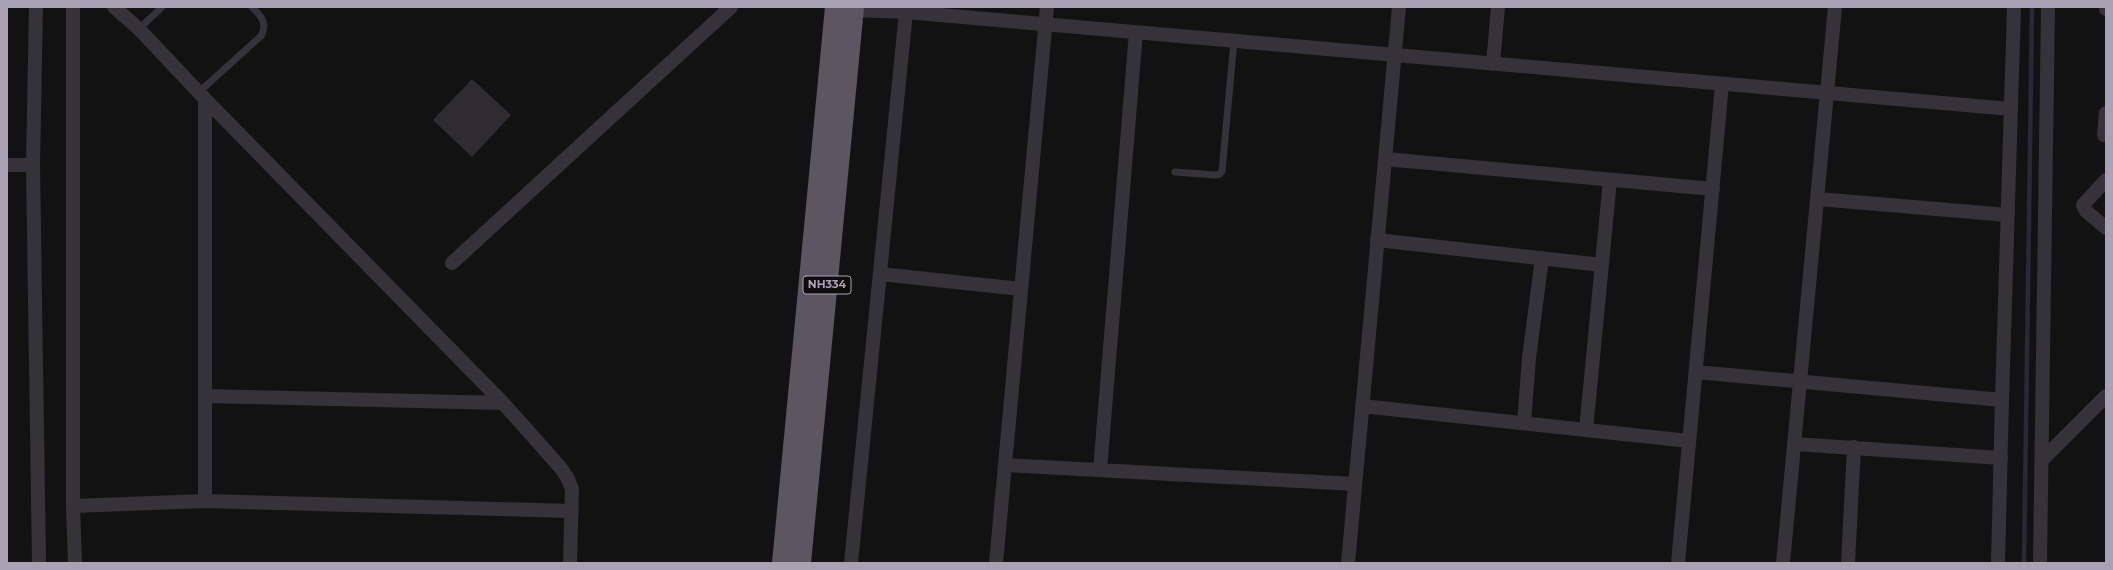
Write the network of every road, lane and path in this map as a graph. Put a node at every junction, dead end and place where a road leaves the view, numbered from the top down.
1 (36, 7) edge
2 (73, 7) edge
3 (114, 7) edge
4 (162, 7) edge
5 (252, 7) edge
6 (731, 7) edge
7 (1047, 7) edge
8 (1399, 7) edge
9 (1498, 7) edge
10 (1835, 7) edge
11 (2014, 7) edge
12 (2048, 7) edge
13 (847, 8) edge
14 (906, 12) junction
15 (1045, 24) junction
16 (139, 29) junction
17 (1136, 32) junction
18 (1234, 41) junction
19 (1394, 55) junction
20 (1493, 64) junction
21 (1722, 84) junction
22 (1828, 93) junction
23 (202, 96) junction
24 (2011, 109) junction
25 (2106, 113) edge
26 (2104, 135) dead end
27 (1385, 159) junction
28 (33, 164) junction
29 (7, 165) edge
30 (1175, 172) dead end
31 (1610, 180) junction
32 (2106, 180) edge
33 (1712, 189) junction
34 (1818, 199) junction
35 (2008, 215) junction
36 (2106, 228) edge
37 (1377, 240) junction
38 (1542, 258) junction
39 (452, 264) dead end
40 (1602, 265) junction
41 (880, 274) junction
42 (1021, 289) junction
43 (1696, 372) junction
44 (1802, 381) junction
45 (205, 396) junction
46 (2106, 396) edge
47 (2002, 400) junction
48 (503, 403) junction
49 (1362, 406) junction
50 (1524, 423) junction
51 (1586, 430) junction
52 (1689, 441) junction
53 (1795, 444) junction
54 (1854, 448) junction
55 (2001, 458) junction
56 (2042, 460) junction
57 (1005, 465) junction
58 (1100, 470) junction
59 (1355, 484) junction
60 (205, 501) junction
61 (73, 506) junction
62 (572, 512) junction
63 (39, 563) edge
64 (75, 563) edge
65 (570, 563) edge
66 (783, 563) edge
67 (800, 563) edge
68 (850, 563) edge
69 (996, 563) edge
70 (1348, 563) edge
71 (1678, 563) edge
72 (1783, 563) edge
73 (1848, 563) edge
74 (1998, 563) edge
75 (2040, 563) edge

1 - 28 street
2 - 61 street
3 - 16 street
4 - 16 lane
5 - 23 lane
6 - 39 street
7 - 15 street
8 - 19 street
9 - 20 street
10 - 22 street
11 - 24 street
12 - 56 street
13 - 14 street
13 - 66 highway, NH334
13 - 67 highway, NH334
14 - 15 street
14 - 41 street
15 - 17 street
15 - 42 street
16 - 23 street
17 - 18 street
17 - 58 street
18 - 19 street
18 - 30 lane
19 - 20 street
19 - 27 street
20 - 21 street
21 - 22 street
21 - 33 street
22 - 24 street
22 - 34 street
23 - 45 street
23 - 48 street
24 - 35 street
25 - 26 street
27 - 31 street
27 - 37 street
28 - 29 street
28 - 63 street
31 - 33 street
31 - 40 street
32 - 36 street
33 - 43 street
34 - 35 street
34 - 44 street
35 - 47 street
37 - 38 street
37 - 49 street
38 - 40 street
38 - 50 street
40 - 51 street
41 - 42 street
41 - 68 street
42 - 57 street
43 - 44 street
43 - 52 street
44 - 47 street
44 - 53 street
45 - 48 street
45 - 60 street
46 - 56 street
47 - 55 street
48 - 62 street
49 - 50 street
49 - 59 street
50 - 51 street
51 - 52 street
52 - 71 street
53 - 54 street
53 - 72 street
54 - 55 street
54 - 73 street
55 - 74 street
56 - 75 street
57 - 58 street
57 - 69 street
58 - 59 street
59 - 70 street
60 - 61 street
60 - 62 street
61 - 64 street
62 - 65 street

